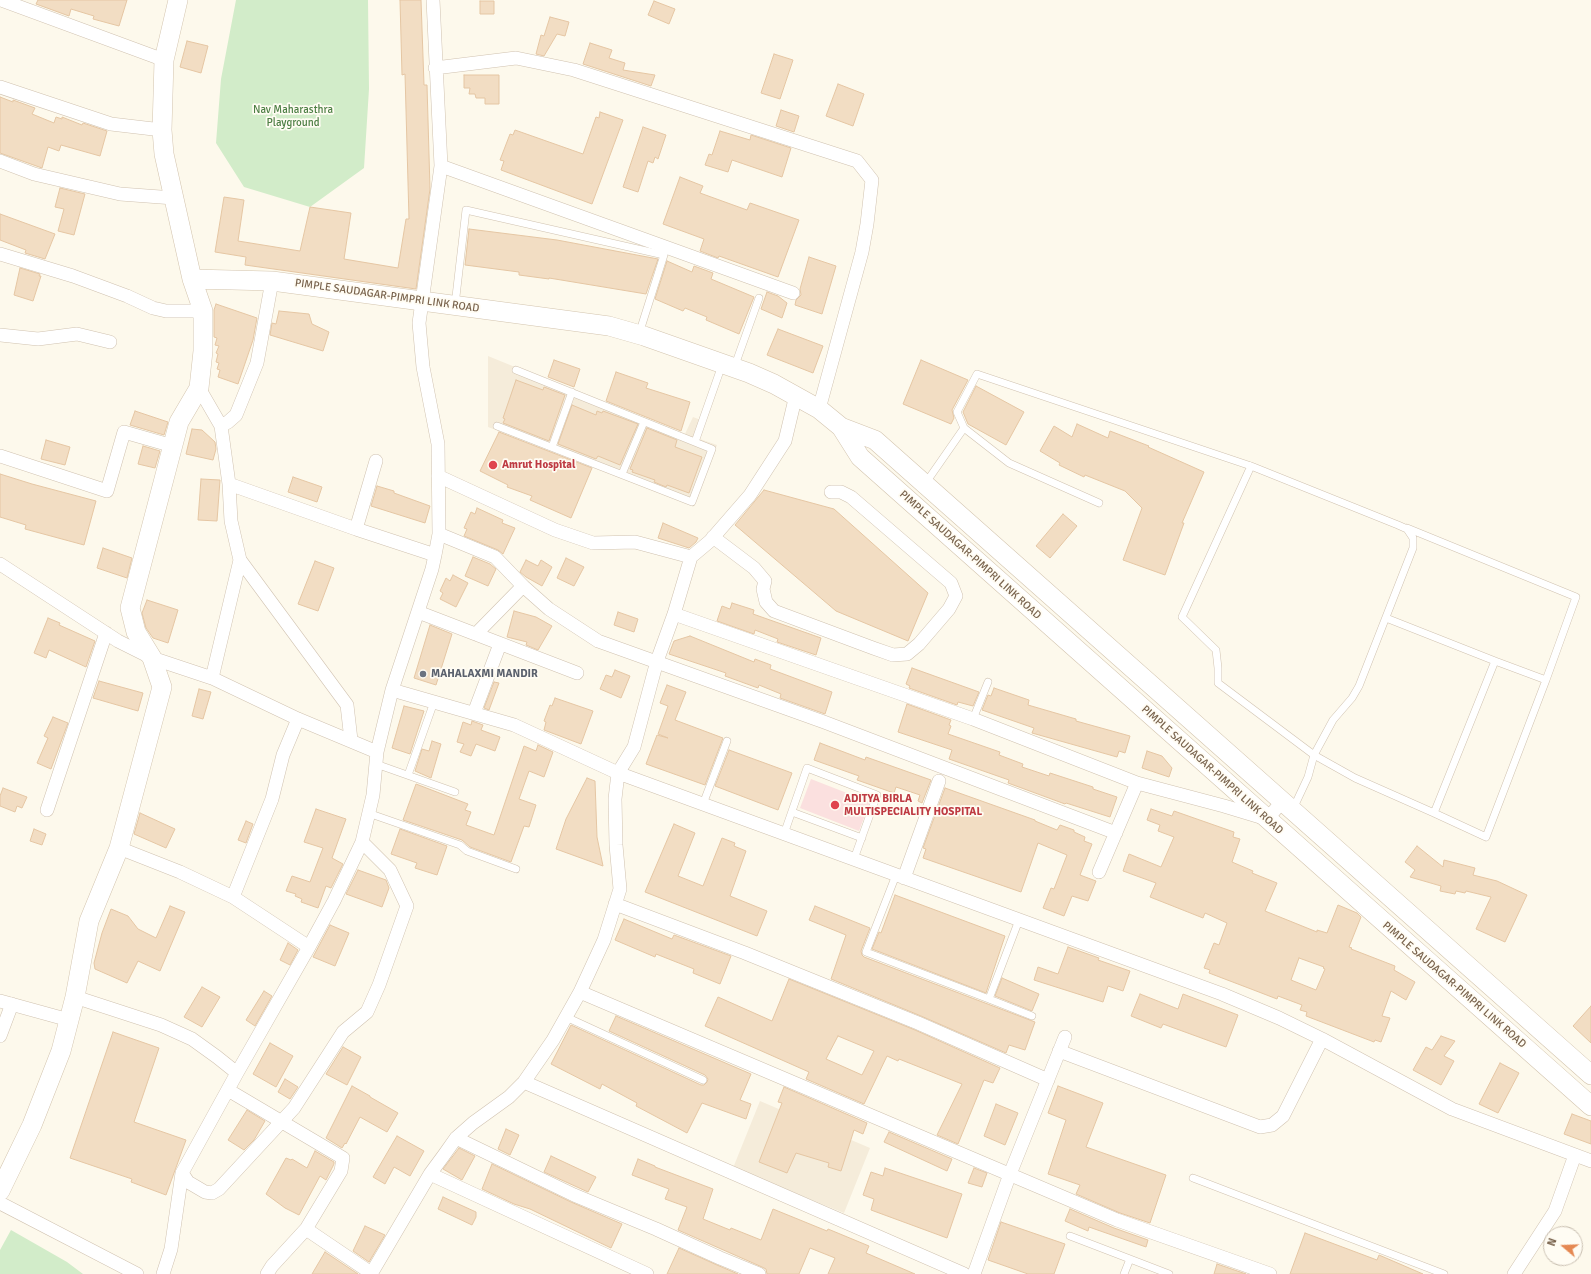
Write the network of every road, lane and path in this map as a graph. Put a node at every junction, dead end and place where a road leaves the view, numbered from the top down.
1 (1, 0) edge
2 (178, 0) edge
3 (433, 0) edge
4 (164, 60) junction
5 (435, 68) junction
6 (0, 87) edge
7 (162, 130) junction
8 (0, 161) edge
9 (440, 166) junction
10 (174, 198) junction
11 (0, 254) edge
12 (192, 279) junction
13 (272, 280) junction
14 (793, 293) dead end
15 (759, 298) dead end
16 (422, 301) junction
17 (455, 305) junction
18 (203, 311) junction
19 (639, 334) junction
20 (0, 335) edge
21 (110, 342) dead end
22 (728, 366) junction
23 (516, 370) dead end
24 (199, 388) junction
25 (572, 392) junction
26 (796, 395) junction
27 (819, 409) junction
28 (644, 422) junction
29 (221, 426) junction
30 (497, 426) dead end
31 (841, 428) junction
32 (964, 428) junction
33 (695, 442) junction
34 (173, 446) junction
35 (552, 447) junction
36 (0, 456) edge
37 (376, 461) dead end
38 (1251, 466) junction
39 (622, 474) junction
40 (438, 476) junction
41 (229, 484) junction
42 (925, 485) junction
43 (831, 492) dead end
44 (1099, 503) dead end
45 (1398, 525) junction
46 (356, 529) junction
47 (439, 534) junction
48 (713, 537) junction
49 (435, 555) junction
50 (691, 557) junction
51 (240, 560) junction
52 (0, 564) edge
53 (523, 586) junction
54 (418, 612) junction
55 (674, 614) junction
56 (1386, 618) junction
57 (106, 633) junction
58 (476, 634) junction
59 (500, 644) junction
60 (152, 658) junction
61 (657, 661) junction
62 (1495, 661) junction
63 (577, 673) dead end
64 (212, 678) junction
65 (1546, 680) junction
66 (988, 682) dead end
67 (392, 690) junction
68 (434, 702) junction
69 (474, 713) junction
70 (298, 718) junction
71 (973, 719) junction
72 (351, 740) junction
73 (727, 741) dead end
74 (1314, 755) junction
75 (376, 758) junction
76 (618, 773) junction
77 (408, 776) junction
78 (939, 781) dead end
79 (1137, 783) junction
80 (455, 792) dead end
81 (703, 804) junction
82 (1287, 806) junction
83 (47, 810) dead end
84 (792, 812) junction
85 (368, 813) junction
86 (1434, 813) junction
87 (1267, 819) junction
88 (1116, 833) junction
89 (784, 834) junction
90 (862, 838) junction
91 (362, 842) junction
92 (119, 848) junction
93 (854, 860) junction
94 (516, 869) dead end
95 (1099, 872) dead end
96 (900, 876) junction
97 (233, 897) junction
98 (615, 904) junction
99 (1019, 920) junction
100 (309, 947) junction
101 (580, 992) junction
102 (75, 997) junction
103 (989, 999) junction
104 (6, 1003) edge
105 (1032, 1016) dead end
106 (566, 1017) junction
107 (69, 1020) junction
108 (0, 1036) edge
109 (1065, 1037) dead end
110 (1322, 1039) junction
111 (1059, 1051) junction
112 (237, 1073) junction
113 (1591, 1075) edge
114 (703, 1080) dead end
115 (1048, 1080) junction
116 (524, 1082) junction
117 (228, 1090) junction
118 (1591, 1106) edge
119 (282, 1122) junction
120 (456, 1138) junction
121 (1575, 1156) junction
122 (1591, 1161) edge
123 (182, 1173) junction
124 (430, 1174) junction
125 (1010, 1174) junction
126 (1193, 1178) dead end
127 (0, 1191) edge
128 (0, 1203) edge
129 (306, 1229) junction
130 (1070, 1236) dead end
131 (1130, 1259) junction
132 (137, 1274) edge
133 (163, 1274) edge
134 (267, 1274) edge
135 (371, 1274) edge
136 (647, 1274) edge
137 (759, 1274) edge
138 (964, 1274) edge
139 (974, 1274) edge
140 (1124, 1274) edge
141 (1169, 1274) edge
142 (1270, 1274) edge
143 (1444, 1274) edge
144 (1514, 1274) edge

1 - 4 street
2 - 4 street
3 - 5 street
4 - 7 street
5 - 9 street
5 - 27 street
6 - 7 street
7 - 10 street
8 - 10 street
9 - 14 street
9 - 16 street
10 - 12 street
11 - 18 street
12 - 13 street, PIMPLE SAUDAGAR-PIMPRI LINK ROAD
12 - 18 street
13 - 16 street, PIMPLE SAUDAGAR-PIMPRI LINK ROAD
13 - 29 street
15 - 22 lane
16 - 17 street, PIMPLE SAUDAGAR-PIMPRI LINK ROAD
16 - 40 street
17 - 19 street, PIMPLE SAUDAGAR-PIMPRI LINK ROAD
17 - 19 lane
18 - 24 street
19 - 22 street, PIMPLE SAUDAGAR-PIMPRI LINK ROAD
20 - 21 street
22 - 26 street, PIMPLE SAUDAGAR-PIMPRI LINK ROAD
22 - 33 lane
23 - 25 lane
24 - 29 street
24 - 34 street
25 - 28 lane
25 - 35 lane
26 - 27 street, PIMPLE SAUDAGAR-PIMPRI LINK ROAD
26 - 48 street
27 - 31 street, PIMPLE SAUDAGAR-PIMPRI LINK ROAD
28 - 33 lane
28 - 39 lane
29 - 41 street
30 - 35 lane
31 - 42 street, PIMPLE SAUDAGAR-PIMPRI LINK ROAD
31 - 87 street, PIMPLE SAUDAGAR-PIMPRI LINK ROAD
32 - 38 lane
32 - 42 lane
32 - 44 lane
33 - 39 lane
34 - 36 street
34 - 60 street
35 - 39 lane
37 - 46 street
38 - 45 lane
38 - 74 lane
40 - 47 street
40 - 50 street
41 - 46 street
41 - 51 street
42 - 82 street, PIMPLE SAUDAGAR-PIMPRI LINK ROAD
43 - 48 street
45 - 56 lane
45 - 65 lane
46 - 49 street
47 - 49 street
47 - 53 street
48 - 50 street
49 - 54 street
50 - 55 street
51 - 64 street
51 - 72 street
52 - 57 street
53 - 58 street
53 - 61 street
54 - 58 street
54 - 67 street
55 - 61 street
55 - 71 street
56 - 62 lane
56 - 74 lane
57 - 60 street
57 - 83 street
58 - 59 street
59 - 63 street
59 - 69 street
60 - 64 street
60 - 92 street
61 - 76 street
61 - 88 street
62 - 65 lane
62 - 86 lane
64 - 70 street
65 - 86 lane
66 - 71 lane
67 - 68 street
67 - 75 street
68 - 69 street
68 - 77 lane
69 - 76 street
70 - 72 street
70 - 97 street
71 - 79 street
72 - 75 street
73 - 81 lane
74 - 82 lane
74 - 86 lane
75 - 77 lane
75 - 85 street
76 - 81 street
76 - 98 street
77 - 80 lane
78 - 96 street
79 - 87 street
79 - 88 street
81 - 89 street
82 - 87 street
82 - 113 street, PIMPLE SAUDAGAR-PIMPRI LINK ROAD
84 - 89 lane
84 - 90 lane
84 - 90 lane
85 - 91 street
85 - 94 lane
87 - 118 street, PIMPLE SAUDAGAR-PIMPRI LINK ROAD
88 - 95 street
89 - 93 street
90 - 93 lane
91 - 100 street
91 - 119 street
92 - 97 street
92 - 102 street
93 - 96 street
96 - 99 street
96 - 103 lane
97 - 100 street
98 - 101 street
98 - 115 street
99 - 103 lane
99 - 110 street
100 - 112 street
101 - 106 street
101 - 125 street
102 - 107 street
102 - 112 street
103 - 105 lane
104 - 107 street
104 - 108 street
106 - 114 lane
106 - 116 street
107 - 127 street
109 - 111 street
110 - 111 street
110 - 121 street
111 - 115 street
112 - 117 street
115 - 125 street
116 - 120 street
116 - 138 street
117 - 119 street
117 - 123 street
119 - 123 street
119 - 129 street
120 - 124 street
120 - 137 street
121 - 122 street
121 - 144 street
123 - 133 street
124 - 135 street
124 - 136 street
125 - 139 street
125 - 142 street
126 - 143 lane
128 - 132 street
129 - 134 street
129 - 135 street
130 - 131 lane
131 - 140 lane
131 - 141 lane

